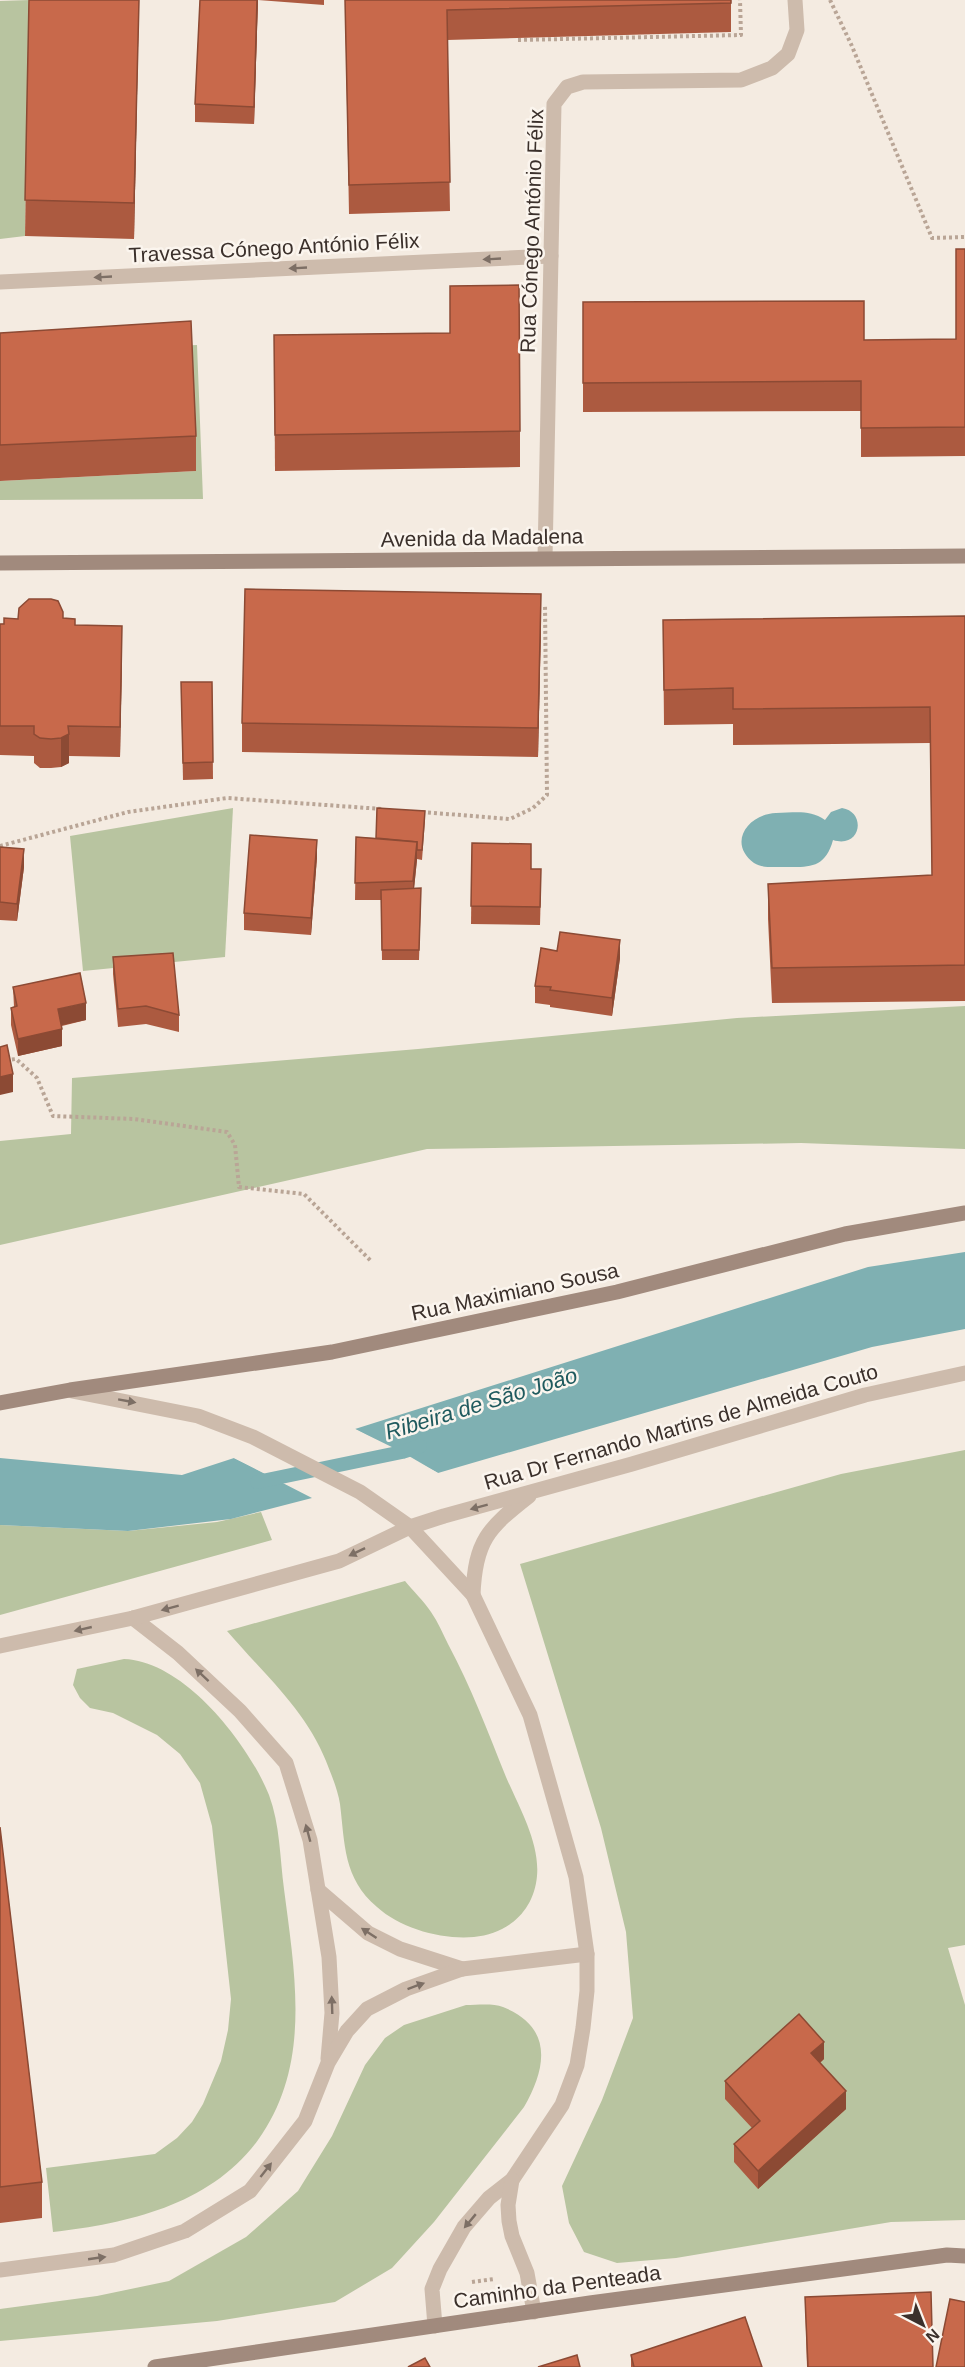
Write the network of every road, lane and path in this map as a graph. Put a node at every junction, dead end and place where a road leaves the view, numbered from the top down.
1 (740, 0) edge
2 (795, 0) edge
3 (830, 0) edge
4 (518, 40) edge
5 (965, 237) edge
6 (551, 256) junction
7 (0, 282) edge
8 (965, 556) edge
9 (545, 558) junction
10 (0, 563) edge
11 (545, 604) dead end
12 (392, 810) edge
13 (416, 812) edge
14 (0, 846) edge
15 (0, 1061) edge
16 (965, 1213) edge
17 (372, 1262) dead end
18 (965, 1373) edge
19 (70, 1390) junction
20 (0, 1403) edge
21 (535, 1491) junction
22 (410, 1527) junction
23 (473, 1595) junction
24 (133, 1618) junction
25 (0, 1646) edge
26 (318, 1890) junction
27 (586, 1954) junction
28 (462, 1969) junction
29 (328, 2063) junction
30 (512, 2180) junction
31 (965, 2256) edge
32 (0, 2271) edge
33 (498, 2278) dead end
34 (472, 2282) dead end
35 (534, 2312) junction
36 (435, 2326) junction
37 (155, 2367) edge

1 - 4 path
2 - 6 street, Rua Cónego António Félix
3 - 5 path
6 -> 7 street, Travessa Cónego António Félix
6 - 9 street, Rua Cónego António Félix
8 - 9 street, Avenida da Madalena
9 - 10 street, Avenida da Madalena
11 - 13 path
12 - 14 path
15 - 17 path
16 - 19 street, Rua Maximiano Sousa
18 - 21 street, Rua Dr Fernando Martins de Almeida Couto
19 - 20 street, Rua Maximiano Sousa
19 -> 22 street
21 -> 22 street, Rua Dr Fernando Martins de Almeida Couto
21 - 23 street
22 - 23 street
22 -> 24 street, Rua Dr Fernando Martins de Almeida Couto
23 - 27 street
24 -> 25 street, Rua Dr Fernando Martins de Almeida Couto
26 -> 24 street
28 -> 26 street
29 -> 26 street
27 - 28 street
27 - 30 street
29 -> 28 street
32 -> 29 street
30 - 35 street
30 -> 36 street
31 - 35 street, Caminho da Penteada
33 - 34 path
35 - 36 street, Caminho da Penteada
36 - 37 street, Caminho da Penteada

